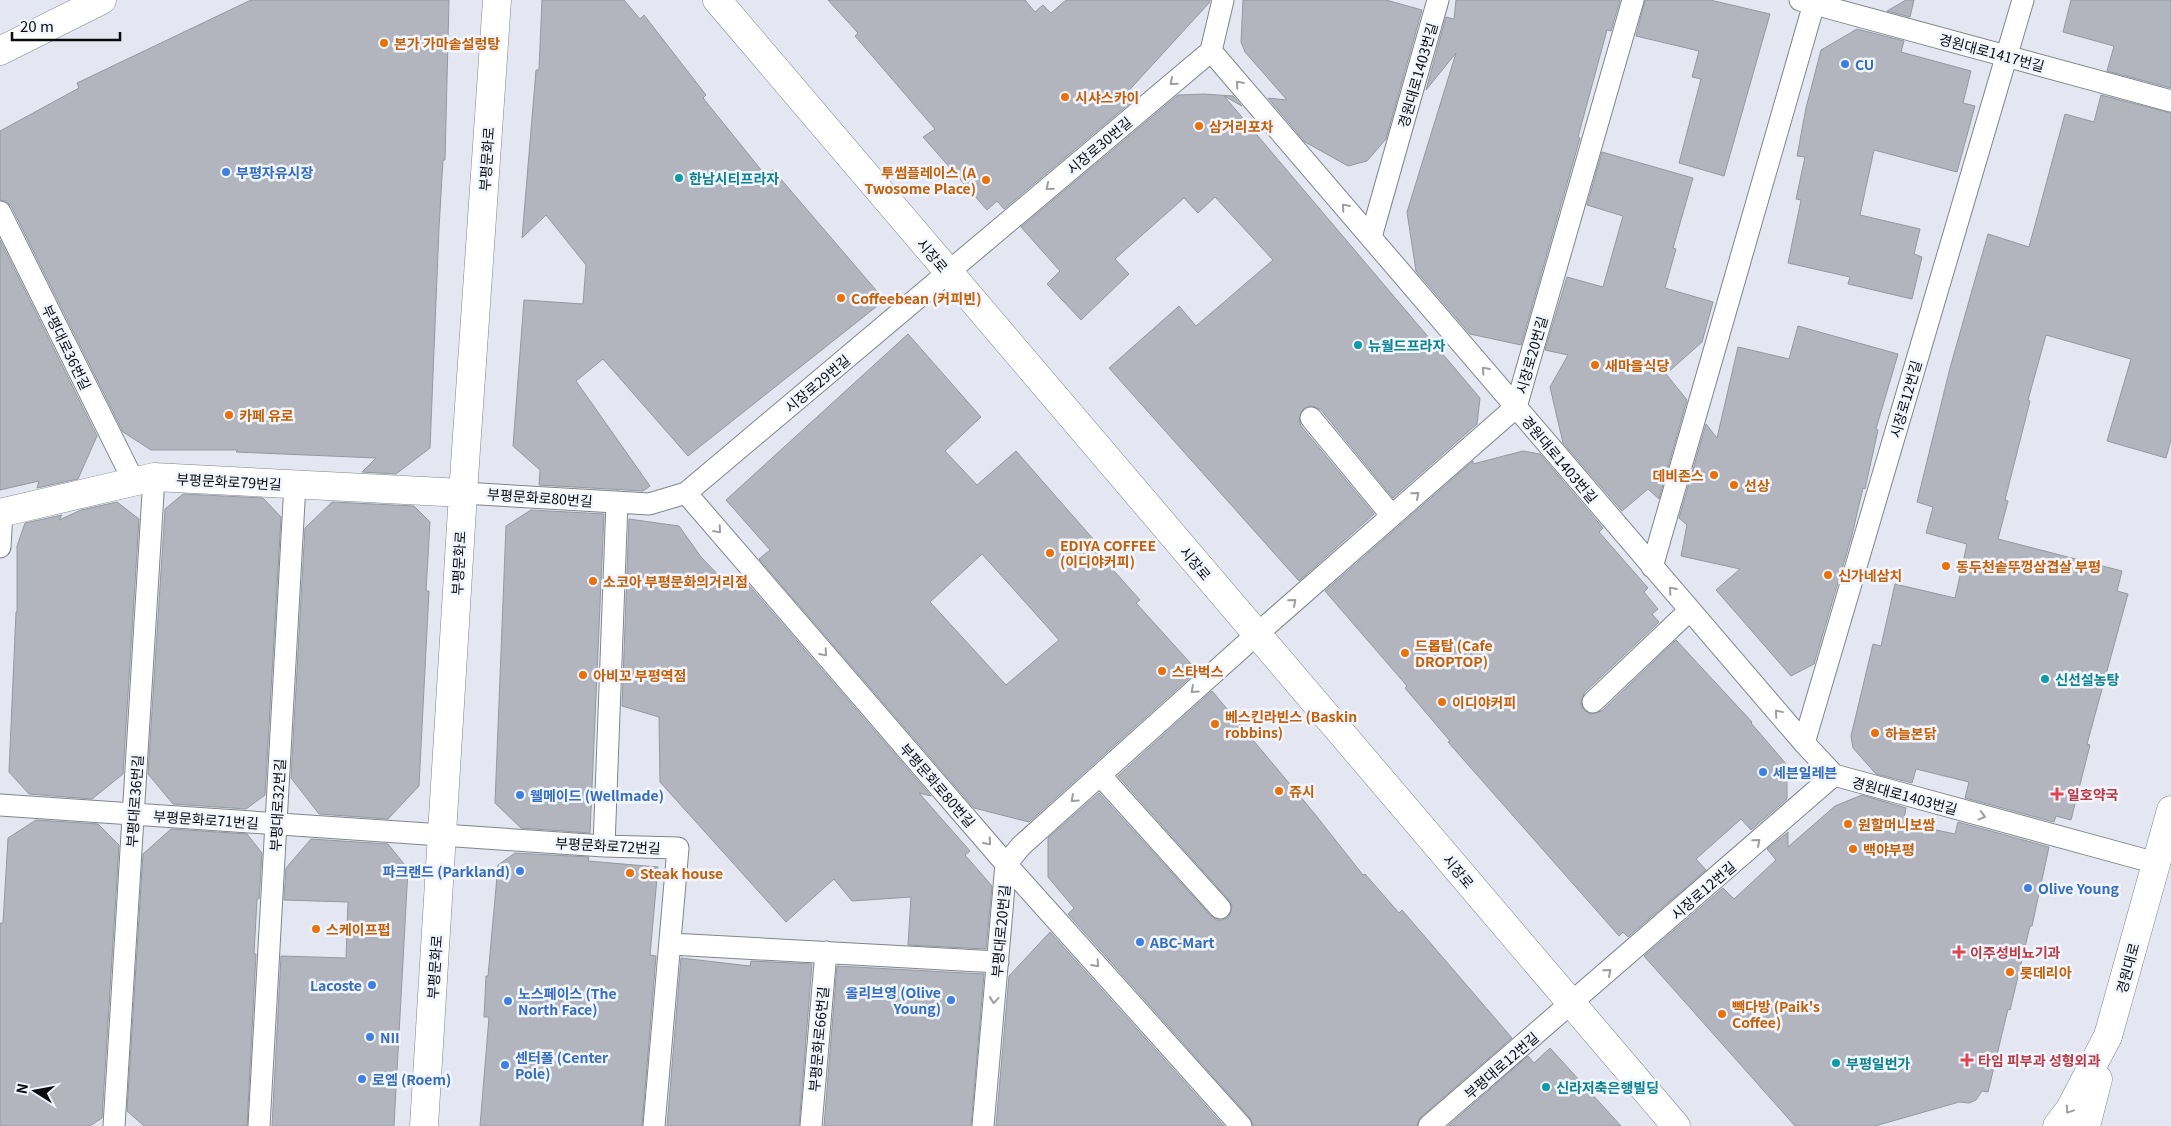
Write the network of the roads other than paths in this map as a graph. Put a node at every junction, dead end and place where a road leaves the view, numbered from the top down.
1 (102, 0) edge
2 (497, 0) edge
3 (717, 0) edge
4 (1223, 0) edge
5 (1438, 0) edge
6 (1633, 0) edge
7 (2023, 0) edge
8 (1810, 1) edge
9 (0, 51) edge
10 (1211, 51) junction
11 (2007, 56) junction
12 (2171, 101) edge
13 (0, 212) edge
14 (1371, 237) junction
15 (948, 272) junction
16 (1516, 407) junction
17 (1311, 418) dead end
18 (144, 479) junction
19 (295, 484) junction
20 (463, 493) junction
21 (686, 493) junction
22 (617, 502) junction
23 (1, 512) edge
24 (1392, 516) junction
25 (0, 548) edge
26 (1652, 567) junction
27 (1690, 610) junction
28 (1256, 634) junction
29 (1593, 702) dead end
30 (1804, 743) junction
31 (1100, 775) junction
32 (1834, 775) junction
33 (0, 805) edge
34 (2171, 810) edge
35 (133, 814) junction
36 (276, 823) junction
37 (442, 834) junction
38 (604, 846) junction
39 (2156, 863) junction
40 (1006, 864) junction
41 (1220, 908) dead end
42 (671, 944) junction
43 (826, 952) junction
44 (998, 962) junction
45 (1572, 1004) junction
46 (2108, 1036) junction
47 (114, 1126) edge
48 (259, 1126) edge
49 (424, 1126) edge
50 (654, 1126) edge
51 (810, 1126) edge
52 (983, 1126) edge
53 (1241, 1126) edge
54 (1429, 1126) edge
55 (1676, 1126) edge
56 (2057, 1126) edge
57 (2086, 1126) edge

1 - 9 street
2 - 20 street, 부평문화로
3 - 15 street, 시장로
4 - 10 lane
5 - 14 lane, 경원대로1403번길
6 - 16 lane, 시장로20번길
7 - 11 lane, 시장로12번길
8 - 11 lane, 경원대로1417번길
8 - 26 lane, 경원대로1417번길
14 -> 10 lane, 경원대로1403번길
10 -> 15 lane, 시장로30번길
11 - 12 lane, 경원대로1417번길
11 - 30 lane, 시장로12번길
13 - 18 lane, 부평대로36번길
16 -> 14 lane, 경원대로1403번길
15 - 21 lane, 시장로29번길
15 - 28 street, 시장로
24 -> 16 lane, 시장로20번길
16 - 26 lane, 경원대로1403번길
17 - 24 lane
18 - 19 street, 부평문화로79번길
18 - 23 street, 부평문화로79번길
18 - 35 lane, 부평대로36번길
19 - 20 street, 부평문화로79번길
19 - 36 lane, 부평대로32번길
20 - 22 lane, 부평문화로80번길
20 - 37 street, 부평문화로
21 - 22 lane, 부평문화로80번길
21 -> 40 lane, 부평문화로80번길
22 - 38 lane
23 - 25 lane
28 -> 24 lane, 시장로20번길
27 -> 26 lane, 경원대로1403번길
27 - 29 lane
30 -> 27 lane, 경원대로1403번길
28 -> 31 lane
28 - 45 street, 시장로
30 - 32 lane, 경원대로1403번길
31 -> 40 lane
31 - 41 lane
32 -> 39 lane, 경원대로1403번길
45 -> 32 lane, 시장로12번길
33 - 35 lane, 부평문화로71번길
34 - 39 street, 경원대로
35 - 36 lane, 부평문화로71번길
35 - 47 lane, 부평대로36번길
36 - 37 lane, 부평문화로71번길
36 - 48 lane, 부평대로32번길
37 - 38 lane, 부평문화로72번길
37 - 49 street, 부평문화로
38 - 42 lane, 부평문화로72번길
39 - 46 street, 경원대로
40 - 44 lane, 부평대로20번길
40 -> 53 lane, 부평문화로80번길
42 - 43 lane
42 - 50 lane, 부평문화로72번길
43 - 44 lane
43 - 51 lane, 부평문화로66번길
44 -> 52 lane, 부평대로20번길
45 - 54 lane, 부평대로12번길
45 - 55 street, 시장로
46 -> 56 street
46 - 57 street, 경원대로

